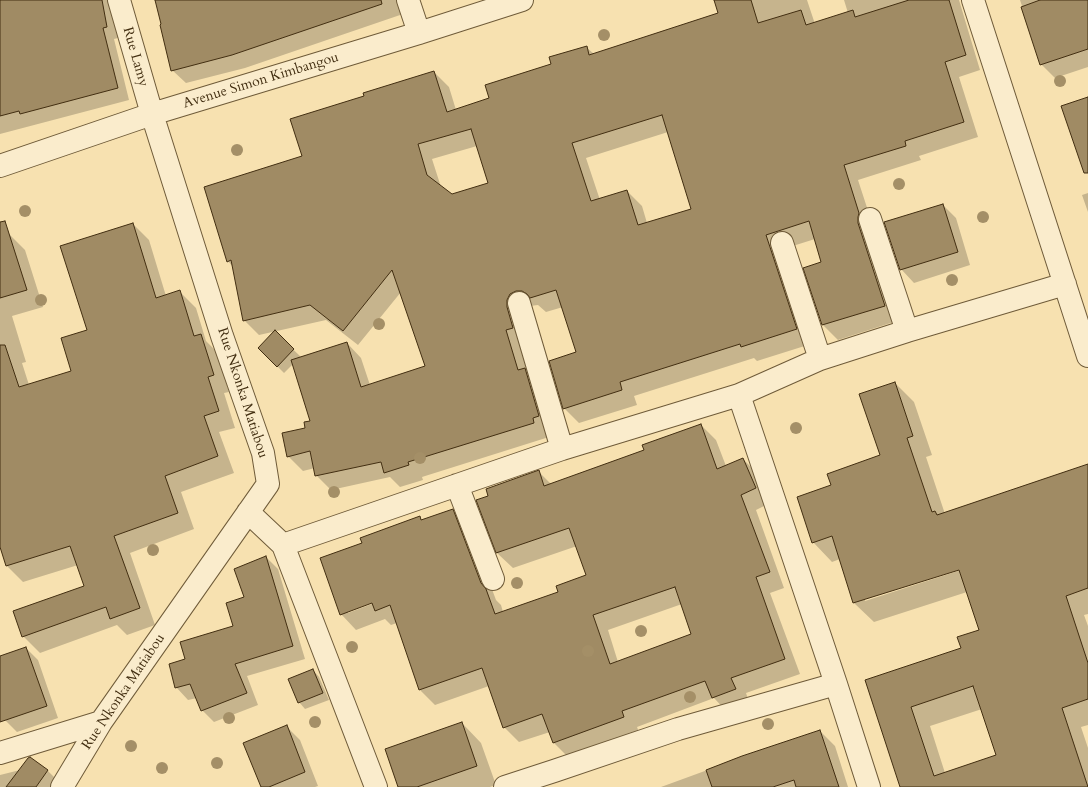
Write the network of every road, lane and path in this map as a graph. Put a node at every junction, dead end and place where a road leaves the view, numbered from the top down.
1 (119, 0) edge
2 (408, 0) edge
3 (522, 0) edge
4 (973, 0) edge
5 (419, 33) junction
6 (152, 114) junction
7 (0, 166) edge
8 (870, 219) dead end
9 (782, 243) dead end
10 (1065, 284) junction
11 (519, 303) dead end
12 (1080, 307) edge
13 (907, 331) junction
14 (1088, 356) edge
15 (820, 359) junction
16 (739, 395) junction
17 (562, 449) junction
18 (457, 485) junction
19 (248, 512) junction
20 (283, 545) junction
21 (493, 578) dead end
22 (836, 684) junction
23 (101, 722) junction
24 (0, 753) edge
25 (556, 779) edge
26 (62, 787) edge
27 (376, 787) edge
28 (505, 787) edge
29 (869, 787) edge

1 - 6 street, Rue Lamy
2 - 5 street
3 - 5 street, Avenue Simon Kimbangou
4 - 10 street
5 - 6 street, Avenue Simon Kimbangou
6 - 7 street, Avenue Simon Kimbangou
6 - 19 street, Rue Nkonka Matiabou
8 - 13 street
9 - 15 street
10 - 12 street
10 - 13 street
11 - 17 street
12 - 14 street
13 - 15 street
15 - 16 street
16 - 17 street
16 - 22 street
17 - 18 street
18 - 20 street
18 - 21 street
19 - 20 street
19 - 23 street, Rue Nkonka Matiabou
20 - 27 street
22 - 25 street
22 - 29 street
23 - 24 street
23 - 26 street, Rue Nkonka Matiabou
25 - 28 street

